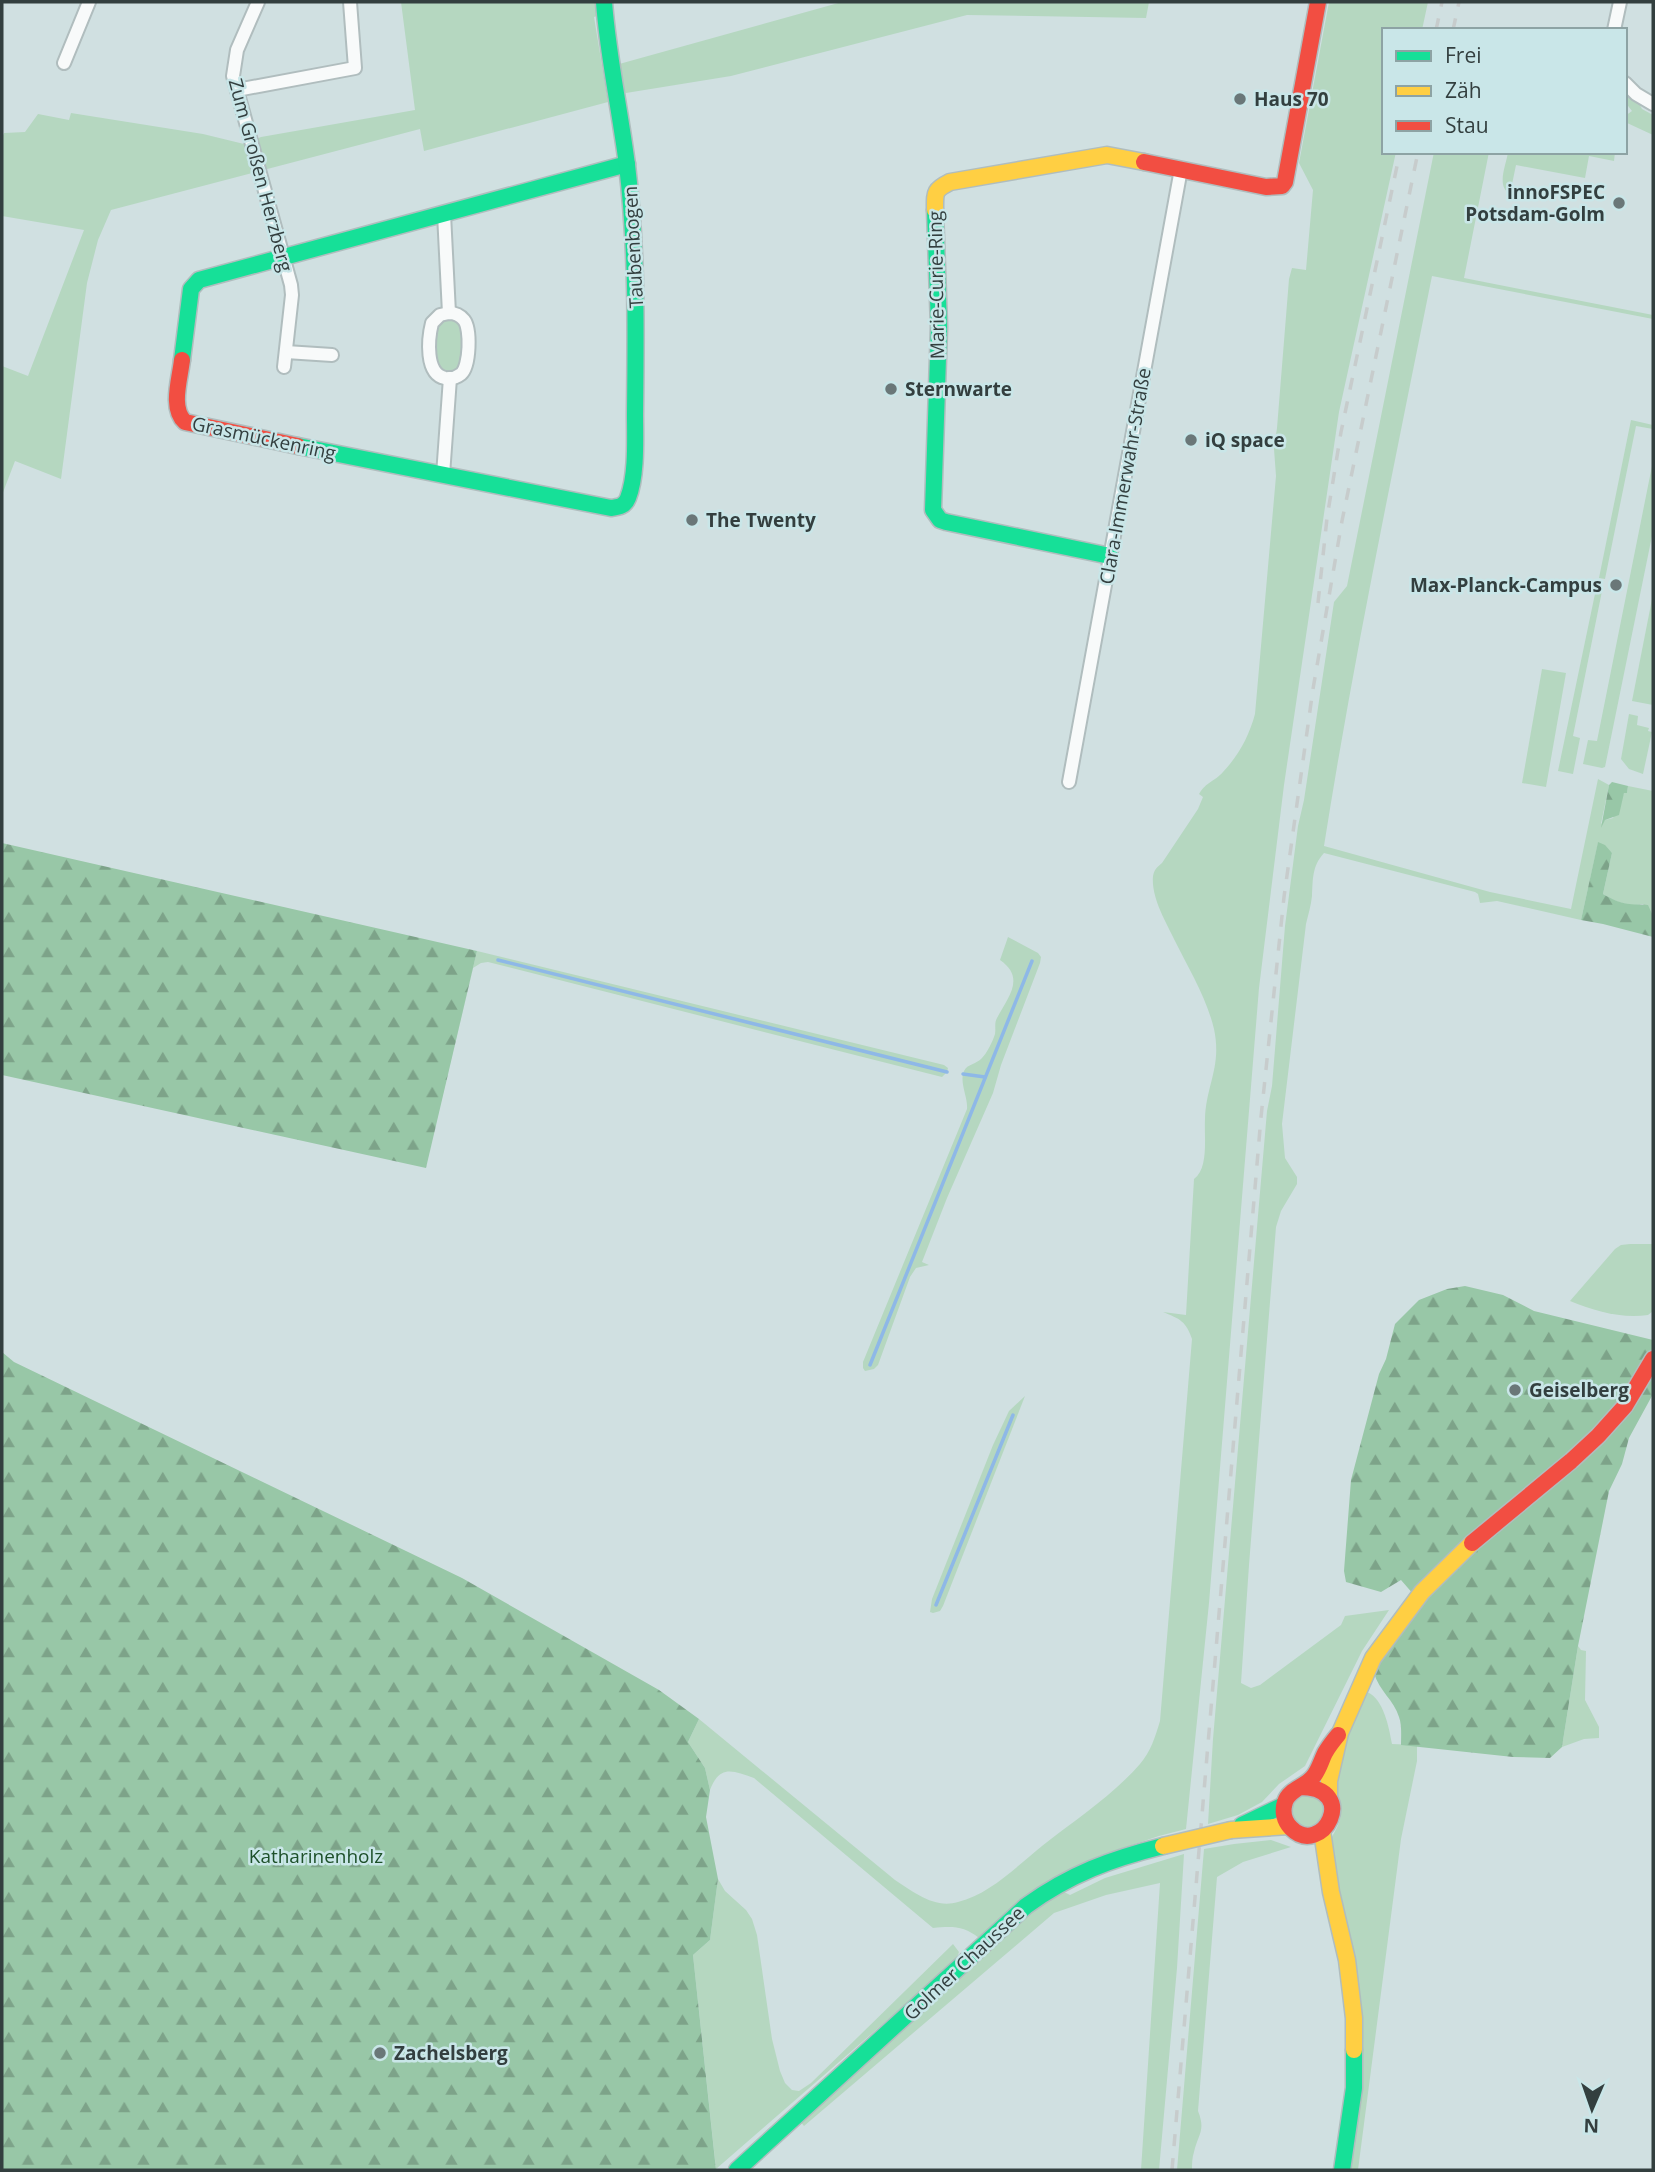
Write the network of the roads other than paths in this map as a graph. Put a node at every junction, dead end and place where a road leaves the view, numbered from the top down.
1 (89, 2) edge
2 (258, 2) edge
3 (350, 2) edge
4 (604, 2) edge
5 (1318, 2) edge
6 (1620, 2) edge
7 (1614, 28) edge
8 (64, 63) dead end
9 (1627, 85) edge
10 (237, 90) junction
11 (1653, 104) edge
12 (627, 164) junction
13 (1181, 169) junction
14 (444, 214) junction
15 (282, 257) junction
16 (449, 313) junction
17 (286, 352) junction
18 (332, 355) dead end
19 (284, 368) dead end
20 (450, 378) junction
21 (443, 475) junction
22 (629, 494) joint
23 (1110, 556) junction
24 (1069, 782) dead end
25 (1653, 1359) edge
26 (1340, 1733) junction
27 (1300, 1787) junction
28 (1329, 1796) junction
29 (1284, 1805) junction
30 (1289, 1826) junction
31 (1232, 1830) junction
32 (1315, 1833) junction
33 (737, 2170) edge
34 (1342, 2170) edge

1 - 8 street
2 - 10 street, Zum Großen Herzberg
3 - 10 street
4 - 12 street, Taubenbogen
5 - 13 street, Marie-Curie-Ring
6 - 7 street
9 - 11 street
10 - 15 street, Zum Großen Herzberg
12 - 14 street, Grasmückenring
12 - 22 street, Taubenbogen
13 - 23 street, Clara-Immerwahr-Straße
13 - 23 street, Marie-Curie-Ring
14 - 15 street, Grasmückenring
14 - 16 street
15 - 17 street, Zum Großen Herzberg
15 - 21 street, Grasmückenring
16 - 20 street
16 - 20 street
17 - 18 street
17 - 19 street, Zum Großen Herzberg
20 - 21 street
21 - 22 street, Grasmückenring
23 - 24 street, Clara-Immerwahr-Straße
25 - 26 street
26 - 27 street
26 - 28 street
27 - 28 street
27 - 29 street
28 - 32 street
29 - 30 street
29 - 31 street, Golmer Chaussee
30 - 31 street, Golmer Chaussee
30 - 32 street
31 - 33 street, Golmer Chaussee, bridge
32 - 34 street

